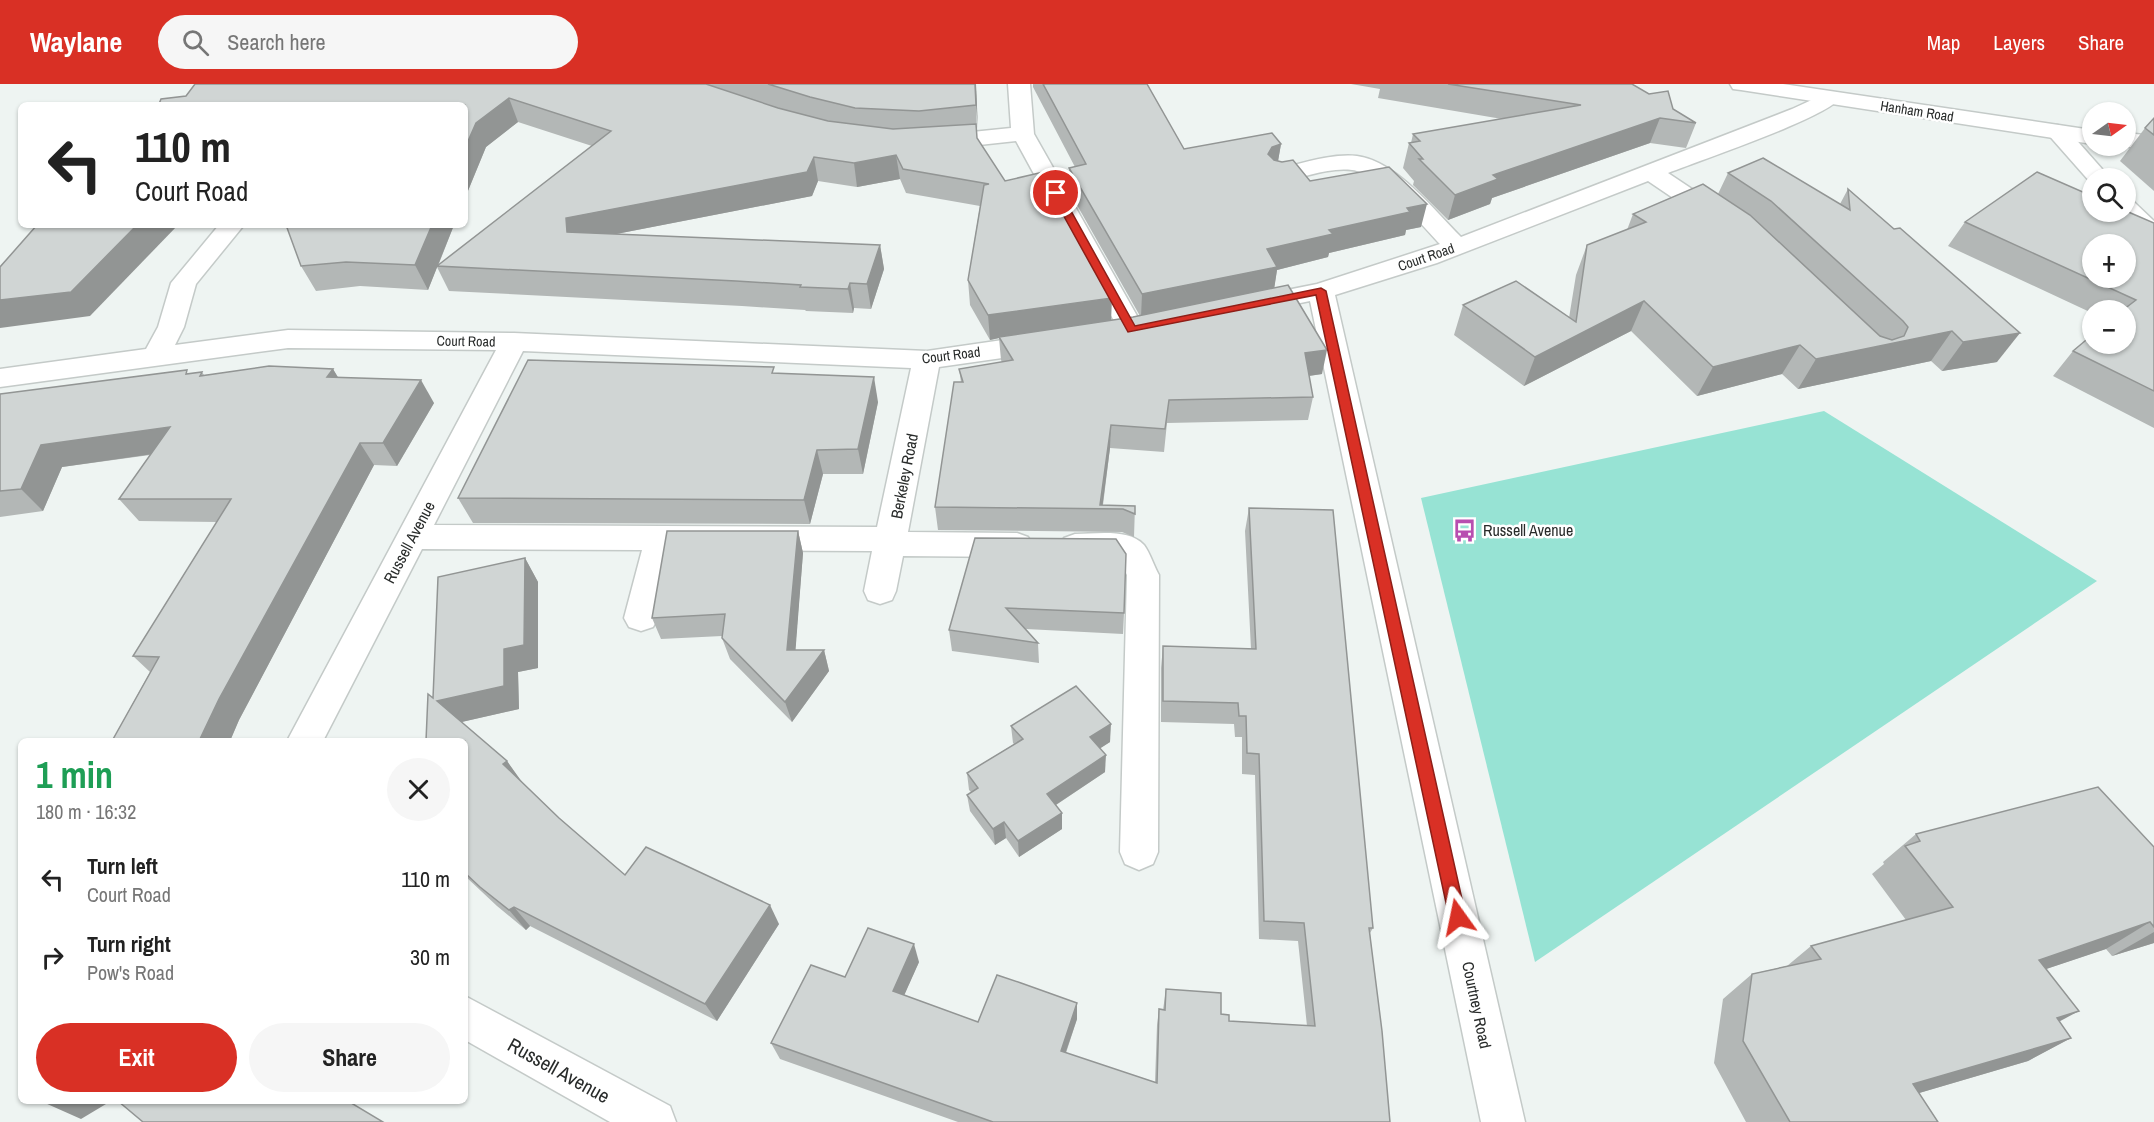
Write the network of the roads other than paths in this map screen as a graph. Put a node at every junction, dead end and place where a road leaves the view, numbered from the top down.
1 (1019, 84) edge
2 (1741, 84) edge
3 (1828, 98) junction
4 (2057, 132) junction
5 (1023, 134) junction
6 (2082, 136) edge
7 (2136, 141) edge
8 (2154, 143) edge
9 (911, 144) edge
10 (2090, 168) edge
11 (1651, 172) junction
12 (1279, 176) edge
13 (2136, 217) edge
14 (230, 228) edge
15 (1737, 231) edge
16 (2154, 236) edge
17 (1457, 247) junction
18 (1321, 291) junction
19 (1232, 309) edge
20 (1132, 329) edge
21 (1064, 340) edge
22 (514, 342) junction
23 (156, 357) junction
24 (927, 360) junction
25 (0, 378) edge
26 (412, 537) junction
27 (661, 538) junction
28 (890, 542) junction
29 (880, 591) dead end
30 (642, 618) dead end
31 (307, 738) edge
32 (1139, 852) dead end
33 (468, 1019) edge
34 (654, 1122) edge
35 (1503, 1122) edge

1 - 5 street
2 - 3 street, Hanham Road
3 - 4 street, Hanham Road
3 - 11 street, Court Road
4 - 6 street, Hanham Road
4 - 10 street
5 - 9 street
5 - 20 street
7 - 8 street
11 - 15 street
11 - 17 street, Court Road
12 - 17 street
13 - 16 street
14 - 23 street
17 - 18 street, Court Road
18 - 19 street, Court Road
18 - 35 street, Courtney Road
21 - 24 street, Court Road
22 - 23 street, Court Road
22 - 24 street, Court Road
22 - 26 street, Russell Avenue
23 - 25 street, Court Road
24 - 28 street, Berkeley Road
26 - 27 street
26 - 31 street, Russell Avenue
27 - 28 street
27 - 30 street
28 - 29 street, Berkeley Road
28 - 32 street
33 - 34 street, Russell Avenue

